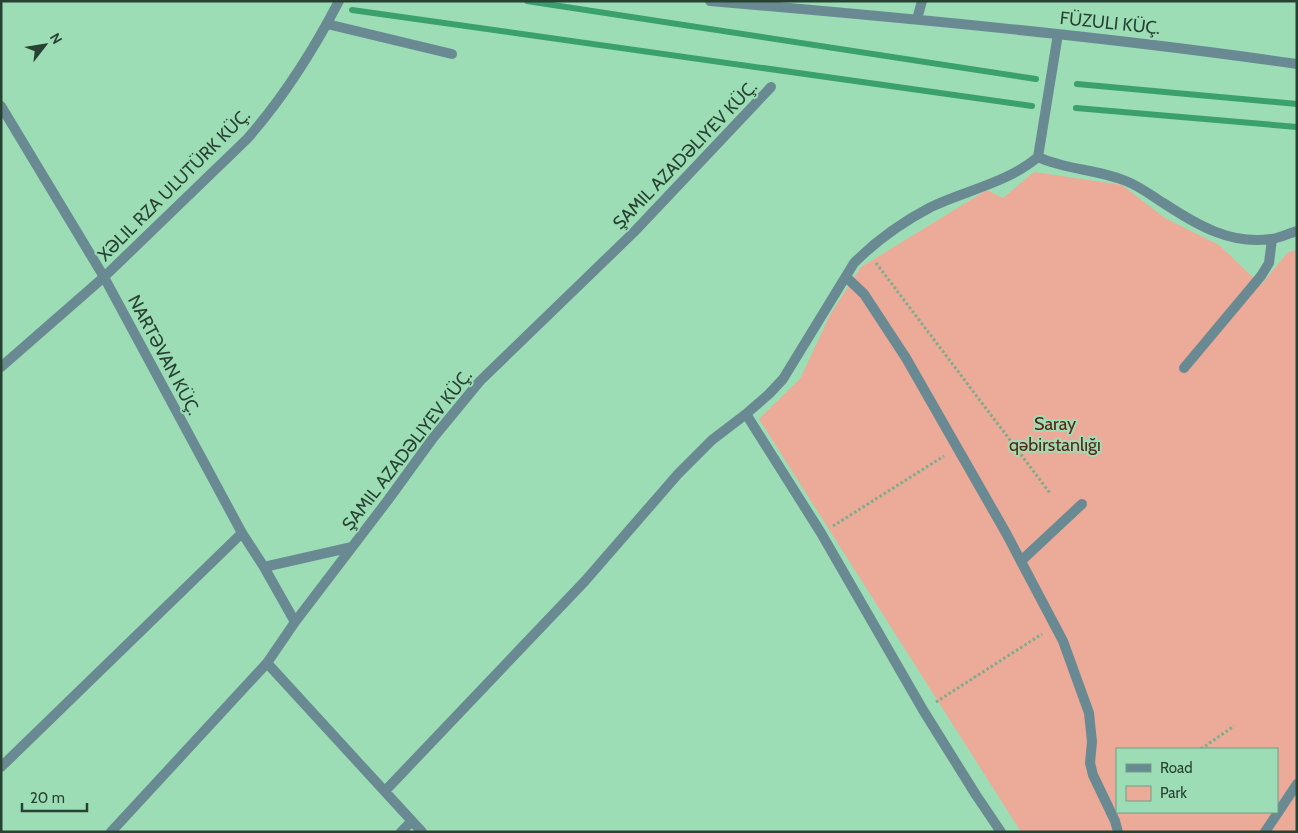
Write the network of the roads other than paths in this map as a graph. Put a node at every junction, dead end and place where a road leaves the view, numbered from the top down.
1 (339, 1) edge
2 (710, 1) edge
3 (922, 1) edge
4 (918, 19) junction
5 (327, 24) junction
6 (1058, 34) junction
7 (452, 54) dead end
8 (1297, 64) edge
9 (771, 87) dead end
10 (1, 106) edge
11 (1038, 157) junction
12 (1297, 231) edge
13 (1272, 239) junction
14 (104, 277) junction
15 (846, 277) junction
16 (1, 367) edge
17 (1184, 368) dead end
18 (746, 414) junction
19 (1082, 504) dead end
20 (242, 533) junction
21 (352, 547) junction
22 (1021, 561) junction
23 (264, 567) junction
24 (295, 622) junction
25 (267, 663) junction
26 (1, 767) edge
27 (1297, 784) edge
28 (385, 791) junction
29 (1278, 812) edge
30 (1278, 813) edge
31 (412, 821) junction
32 (111, 832) edge
33 (401, 832) edge
34 (422, 832) edge
35 (1002, 832) edge
36 (1118, 832) edge
37 (1265, 832) edge

1 - 5 street, XƏLIL RZA ULUTÜRK KÜÇ.
2 - 4 street, FÜZULI KÜÇ.
3 - 4 street
4 - 6 street, FÜZULI KÜÇ.
5 - 7 street
5 - 14 street, XƏLIL RZA ULUTÜRK KÜÇ.
6 - 8 street, FÜZULI KÜÇ.
6 - 11 street
9 - 21 street, ŞAMIL AZADƏLIYEV KÜÇ.
10 - 14 street, NARTƏVAN KÜÇ.
11 - 13 street
11 - 15 street
12 - 13 street
13 - 17 street
14 - 16 street, XƏLIL RZA ULUTÜRK KÜÇ.
14 - 20 street, NARTƏVAN KÜÇ.
15 - 18 street
15 - 22 street
18 - 28 street
18 - 35 street
19 - 22 street
20 - 23 street, NARTƏVAN KÜÇ.
20 - 26 street
21 - 23 street
21 - 24 street, ŞAMIL AZADƏLIYEV KÜÇ.
22 - 36 street
23 - 24 street, NARTƏVAN KÜÇ.
24 - 25 street, ŞAMIL AZADƏLIYEV KÜÇ.
25 - 28 street
25 - 32 street, ŞAMIL AZADƏLIYEV KÜÇ.
27 - 29 street
28 - 31 street
30 - 37 street
31 - 33 street
31 - 34 street

